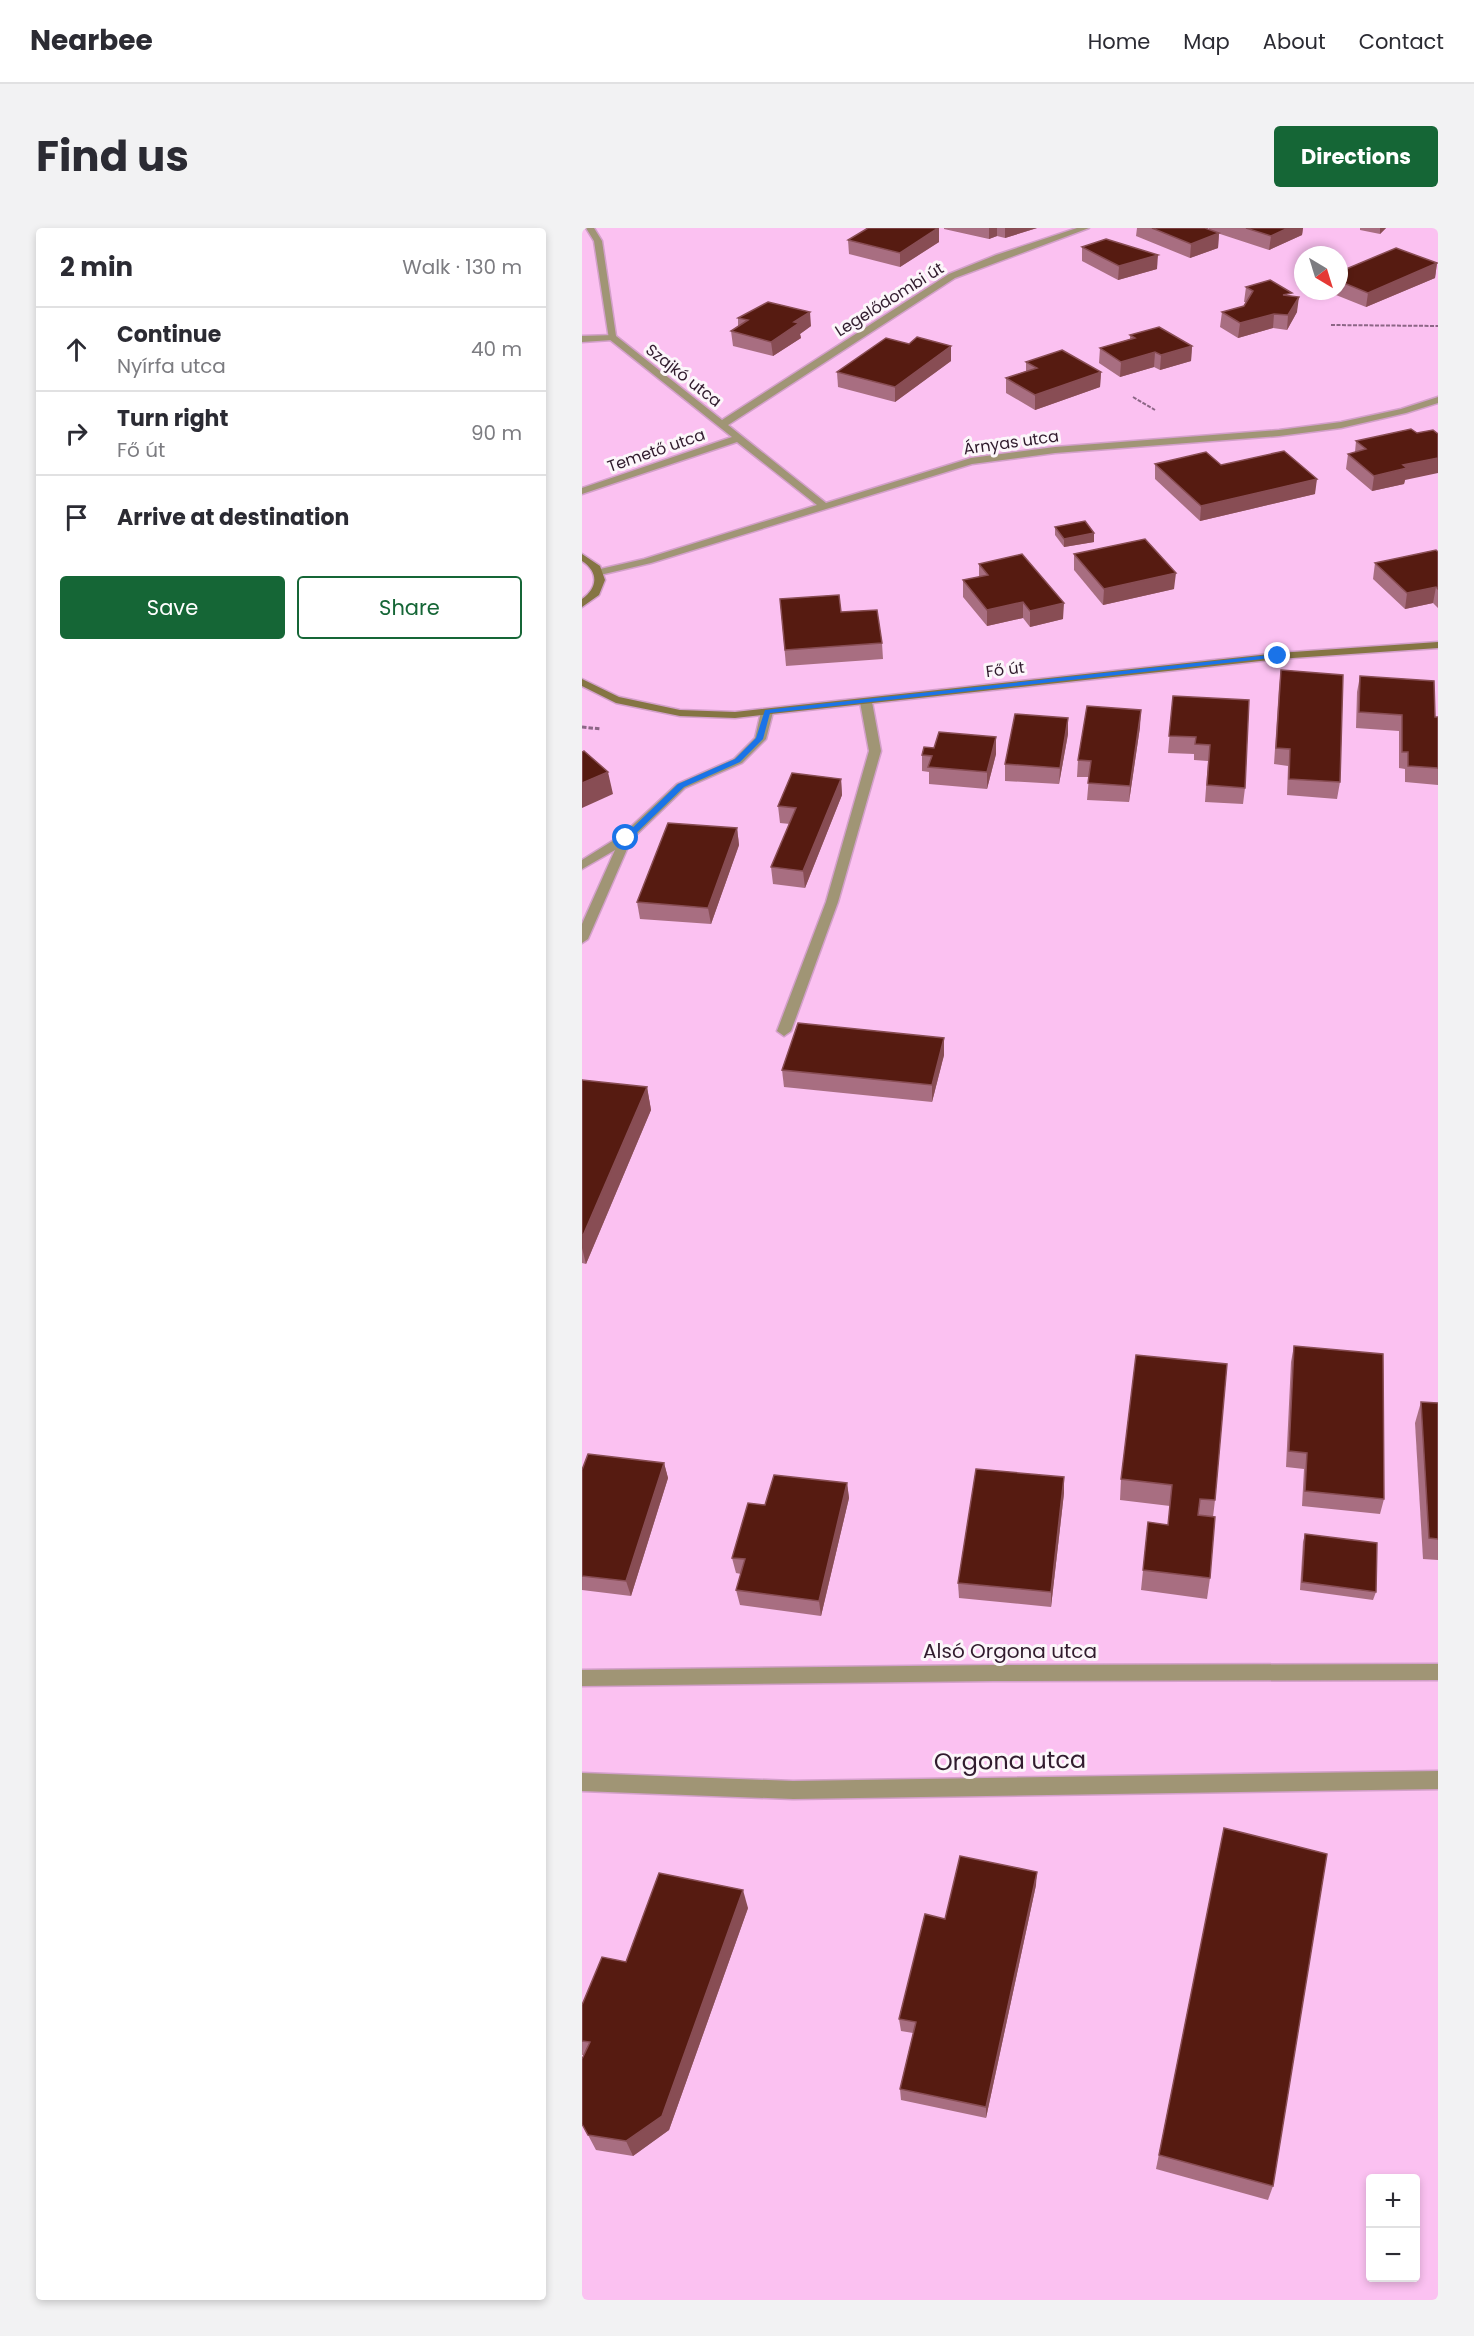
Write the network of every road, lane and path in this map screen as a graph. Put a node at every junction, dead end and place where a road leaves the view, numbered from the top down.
1 (590, 228) edge
2 (1085, 228) edge
3 (1331, 325) dead end
4 (1438, 326) edge
5 (612, 337) junction
6 (582, 339) edge
7 (1438, 400) edge
8 (723, 424) junction
9 (739, 438) junction
10 (582, 491) edge
11 (825, 507) junction
12 (582, 557) edge
13 (600, 572) junction
14 (582, 604) edge
15 (1438, 645) edge
16 (582, 682) edge
17 (866, 702) junction
18 (767, 712) junction
19 (626, 838) junction
20 (582, 865) edge
21 (582, 939) edge
22 (784, 1031) dead end
23 (1438, 1672) edge
24 (582, 1678) edge
25 (1438, 1780) edge
26 (582, 1782) edge

1 - 5 street
2 - 8 street, Legelődombi út
3 - 4 path
5 - 6 street
5 - 8 street, Szajkó utca
7 - 11 street, Árnyas utca
8 - 9 street, Szajkó utca
9 - 10 street, Temető utca
9 - 11 street, Szajkó utca
11 - 13 street, Árnyas utca
12 - 13 main road
13 - 14 main road
15 - 17 main road, Fő út
16 - 18 main road, Fő út
17 - 18 main road, Fő út
17 - 22 street
18 - 19 street
19 - 20 street
19 - 21 street
23 - 24 street, Alsó Orgona utca
25 - 26 street, Orgona utca

